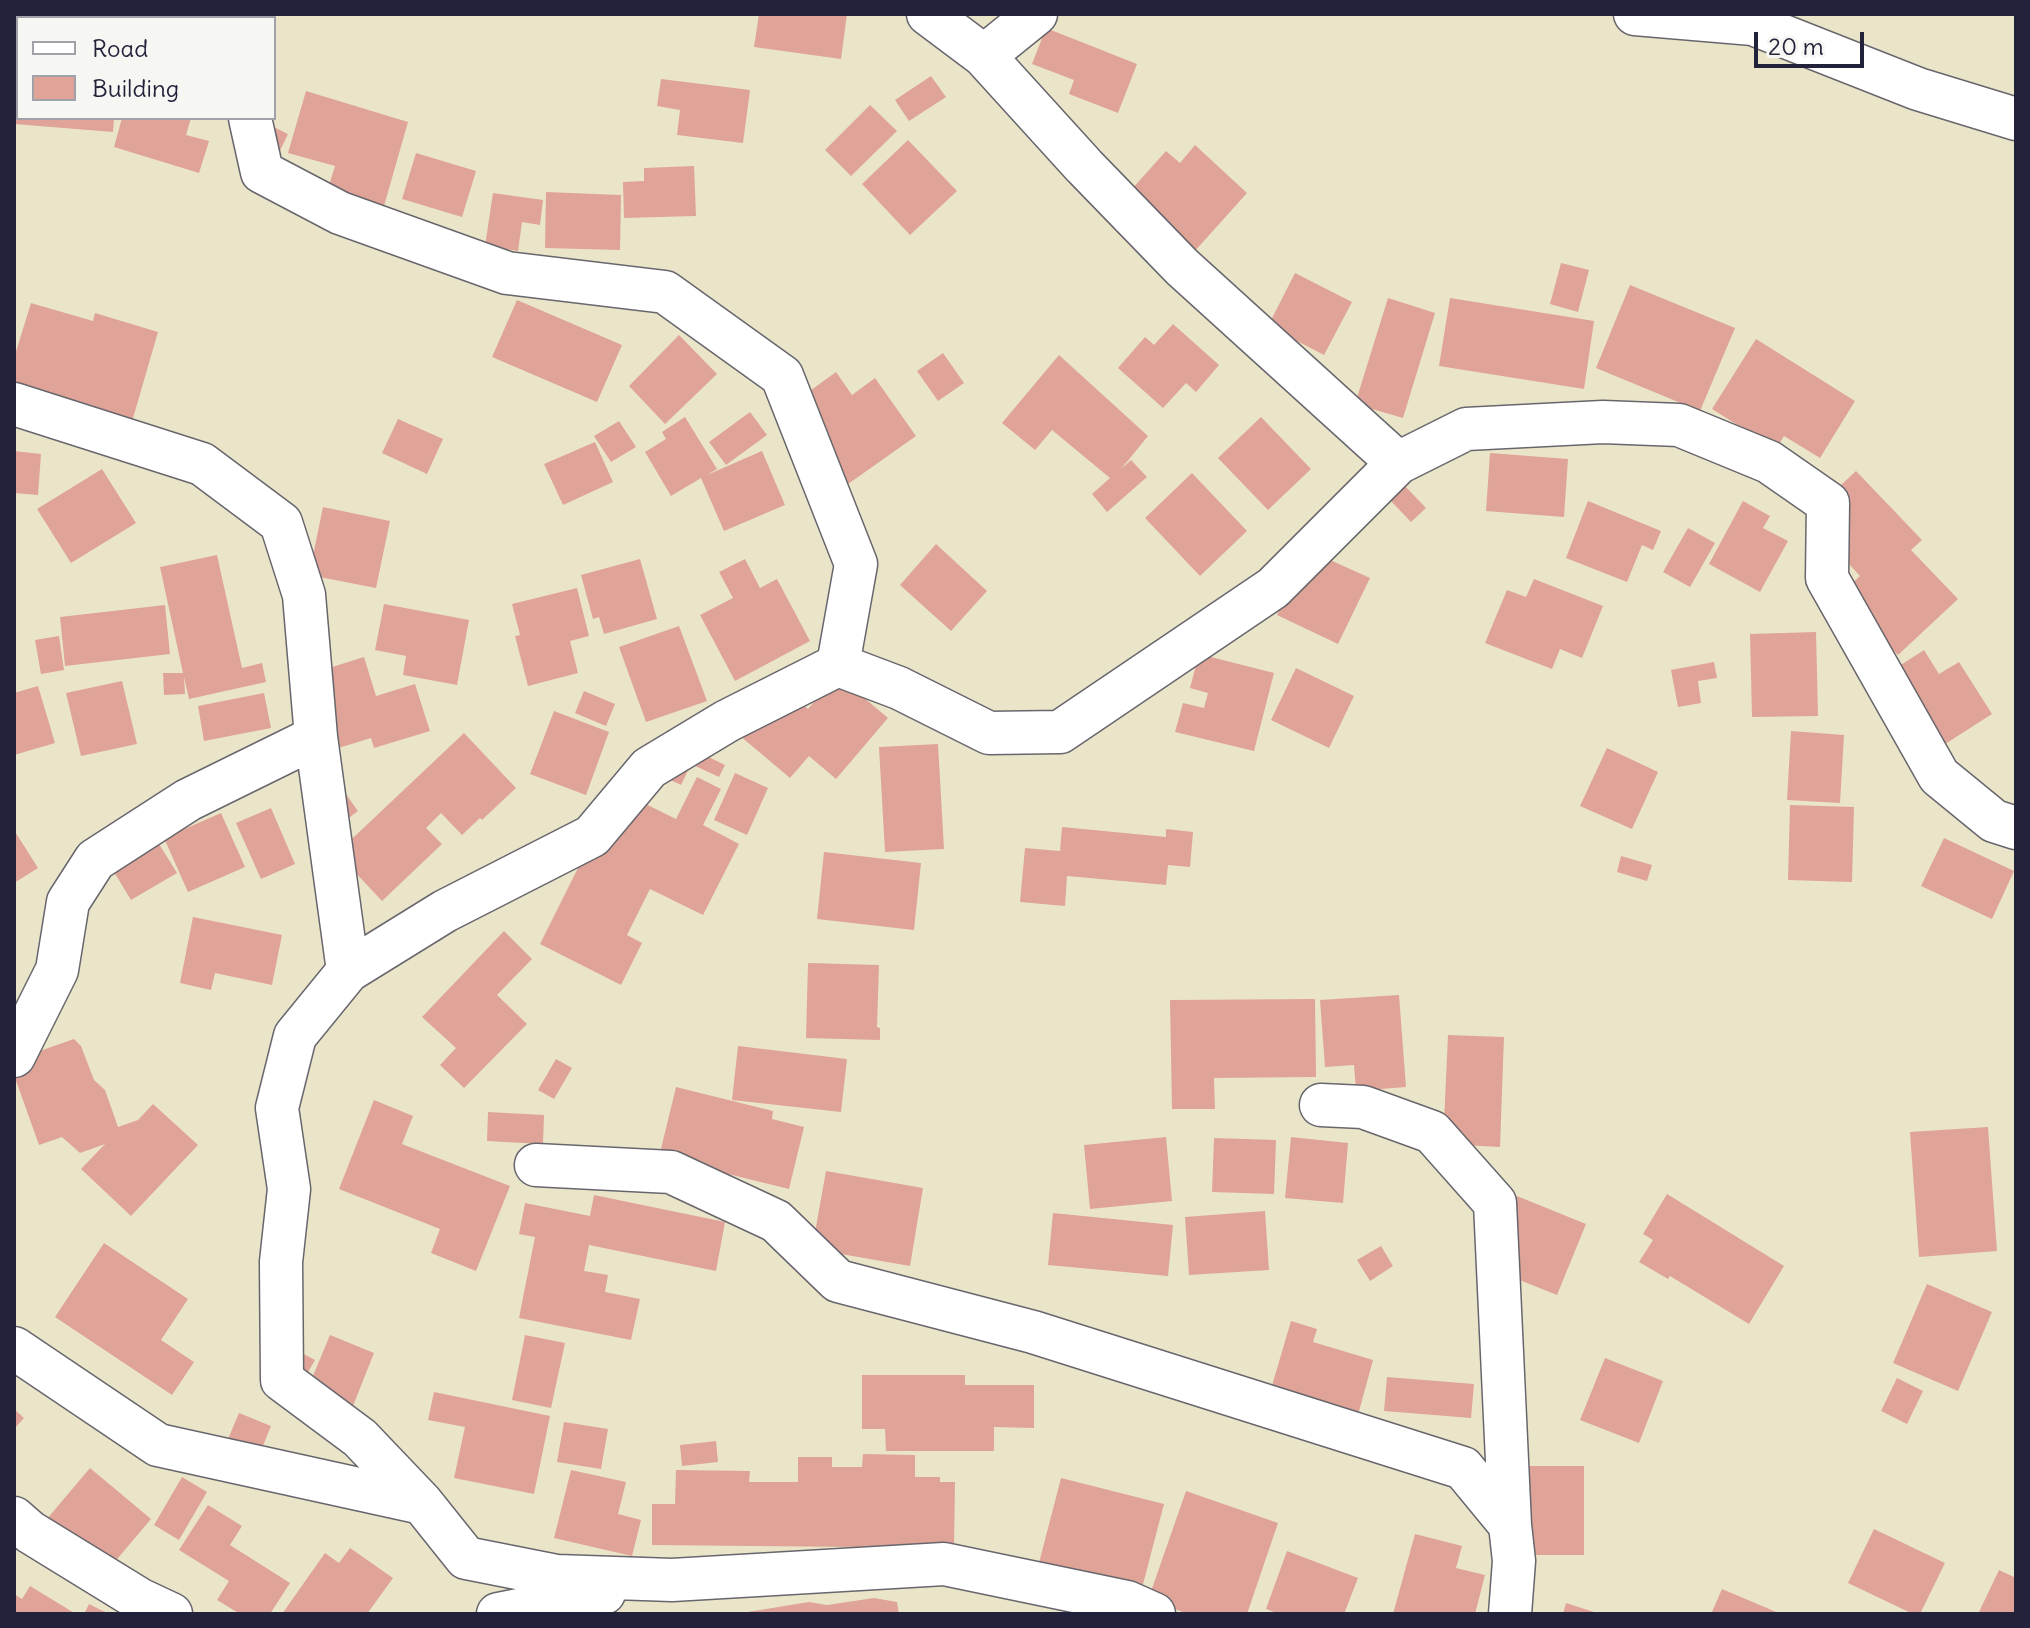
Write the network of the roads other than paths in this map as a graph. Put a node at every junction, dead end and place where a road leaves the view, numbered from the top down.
1 (928, 14) edge
2 (1036, 14) edge
3 (1635, 14) edge
4 (984, 56) junction
5 (2016, 119) edge
6 (250, 120) edge
7 (14, 404) edge
8 (1398, 463) junction
9 (838, 665) junction
10 (316, 737) junction
11 (2016, 828) edge
12 (348, 971) junction
13 (14, 1056) edge
14 (1321, 1105) dead end
15 (536, 1165) dead end
16 (14, 1348) edge
17 (422, 1503) junction
18 (14, 1518) edge
19 (1510, 1525) junction
20 (672, 1580) junction
21 (1134, 1610) edge
22 (171, 1614) edge
23 (498, 1614) edge
24 (1510, 1614) edge

1 - 4 street
2 - 4 street
3 - 5 street
4 - 8 street
6 - 9 street
7 - 10 street
8 - 9 street
8 - 11 street
9 - 12 street
10 - 12 street
10 - 13 street
12 - 17 street
14 - 19 street
15 - 19 street
16 - 17 street
17 - 20 street
18 - 22 street
19 - 24 street
20 - 21 street
20 - 23 street

